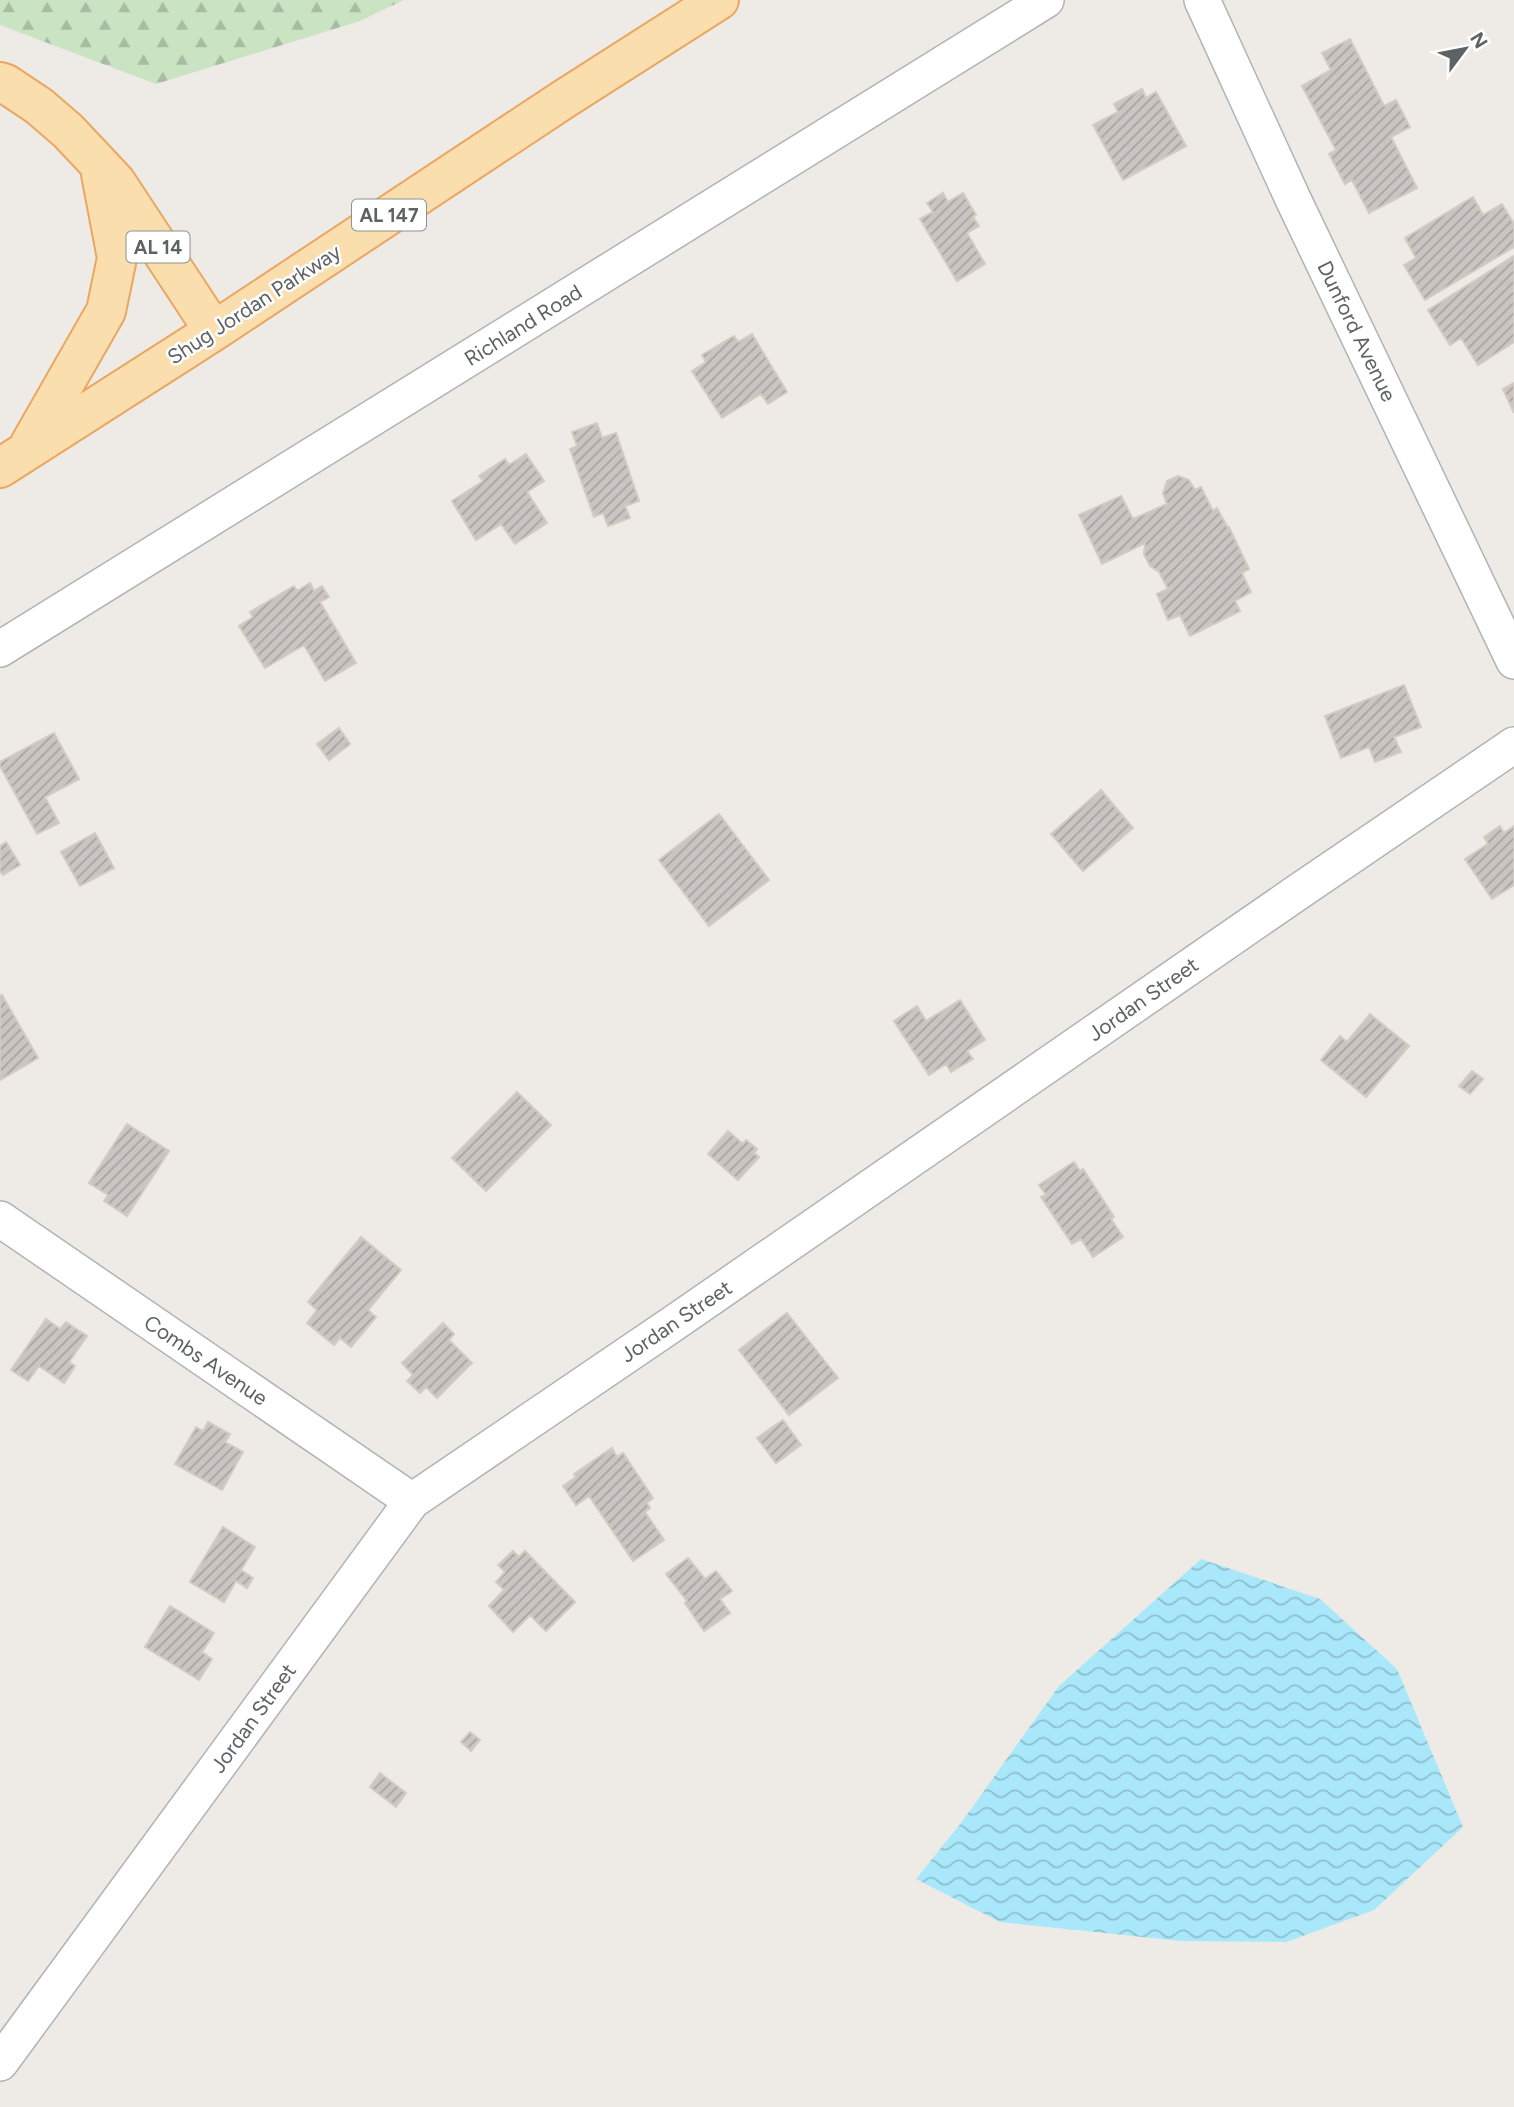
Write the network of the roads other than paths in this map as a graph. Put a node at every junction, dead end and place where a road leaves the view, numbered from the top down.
1 (719, 0) edge
2 (1046, 0) edge
3 (1202, 0) edge
4 (0, 82) edge
5 (100, 165) junction
6 (214, 331) junction
7 (13, 459) edge
8 (0, 649) edge
9 (1514, 661) edge
10 (1514, 746) edge
11 (0, 1219) edge
12 (412, 1501) junction
13 (0, 2063) edge

1 - 6 main road, Shug Jordan Parkway / AL 147
2 - 8 street, Richland Road
3 - 9 street, Dunford Avenue
4 - 5 main road, AL 14
5 - 6 main road, AL 14
5 - 7 main road
6 - 7 main road, Shug Jordan Parkway / AL 147
10 - 12 street, Jordan Street
11 - 12 street, Combs Avenue
12 - 13 street, Jordan Street

